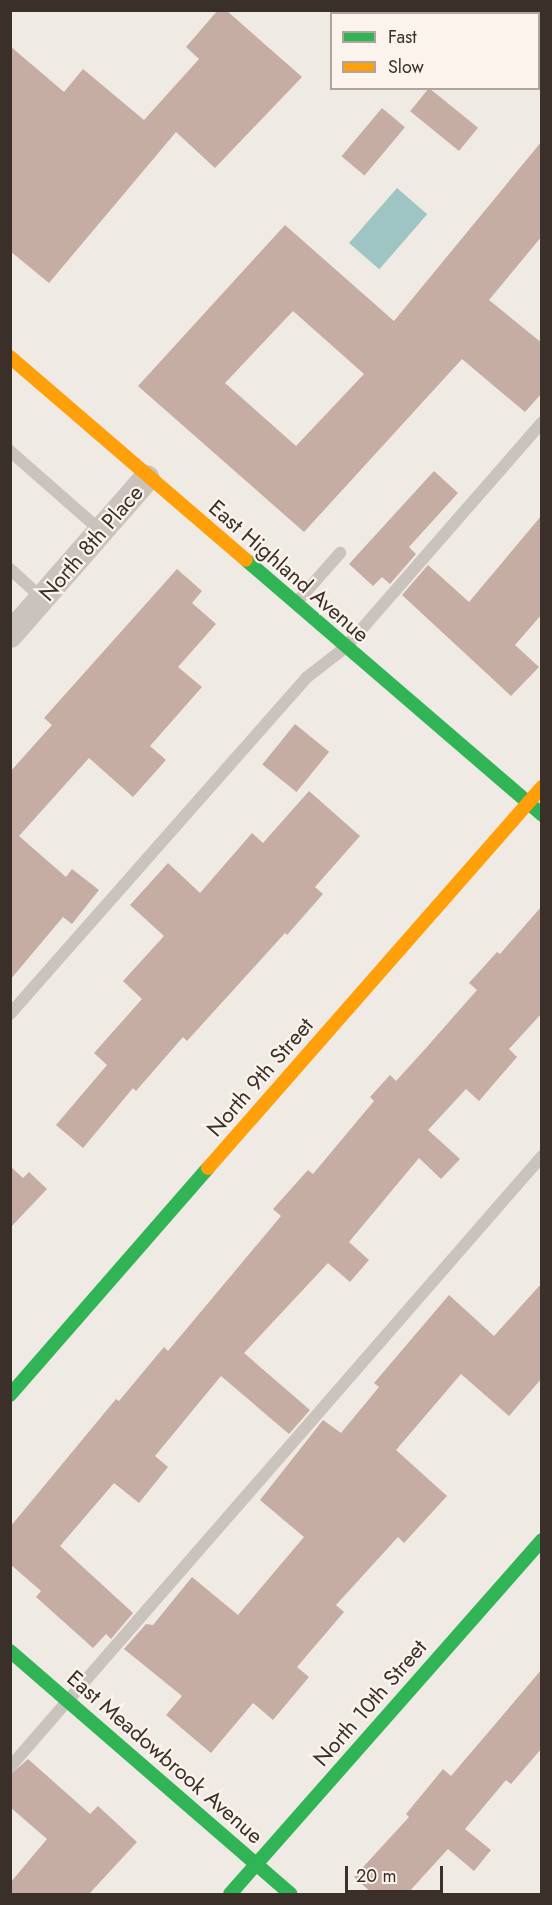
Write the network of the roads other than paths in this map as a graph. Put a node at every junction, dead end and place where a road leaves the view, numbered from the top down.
1 (10, 357) edge
2 (542, 422) edge
3 (10, 451) edge
4 (147, 478) junction
5 (101, 531) junction
6 (340, 553) dead end
7 (10, 569) edge
8 (42, 598) junction
9 (296, 604) junction
10 (10, 635) edge
11 (346, 647) junction
12 (542, 787) edge
13 (528, 803) junction
14 (542, 815) edge
15 (10, 1014) edge
16 (542, 1156) edge
17 (10, 1395) edge
18 (542, 1540) edge
19 (10, 1651) edge
20 (69, 1702) junction
21 (10, 1767) edge
22 (256, 1864) junction
23 (230, 1894) edge
24 (291, 1894) edge

1 - 4 street, East Highland Avenue
2 - 11 lane
3 - 5 lane
4 - 5 street, North 8th Place
4 - 9 street, East Highland Avenue
5 - 8 street, North 8th Place
6 - 9 lane
7 - 8 lane
8 - 10 street, North 8th Place
9 - 11 street, East Highland Avenue
11 - 13 street, East Highland Avenue
11 - 15 lane
12 - 13 street, North 9th Street
13 - 14 street, East Highland Avenue
13 - 17 street, North 9th Street
16 - 20 lane
18 - 22 street, North 10th Street
19 - 20 street, East Meadowbrook Avenue
20 - 21 lane
20 - 22 street, East Meadowbrook Avenue
22 - 23 street, North 10th Street
22 - 24 street, East Meadowbrook Avenue

